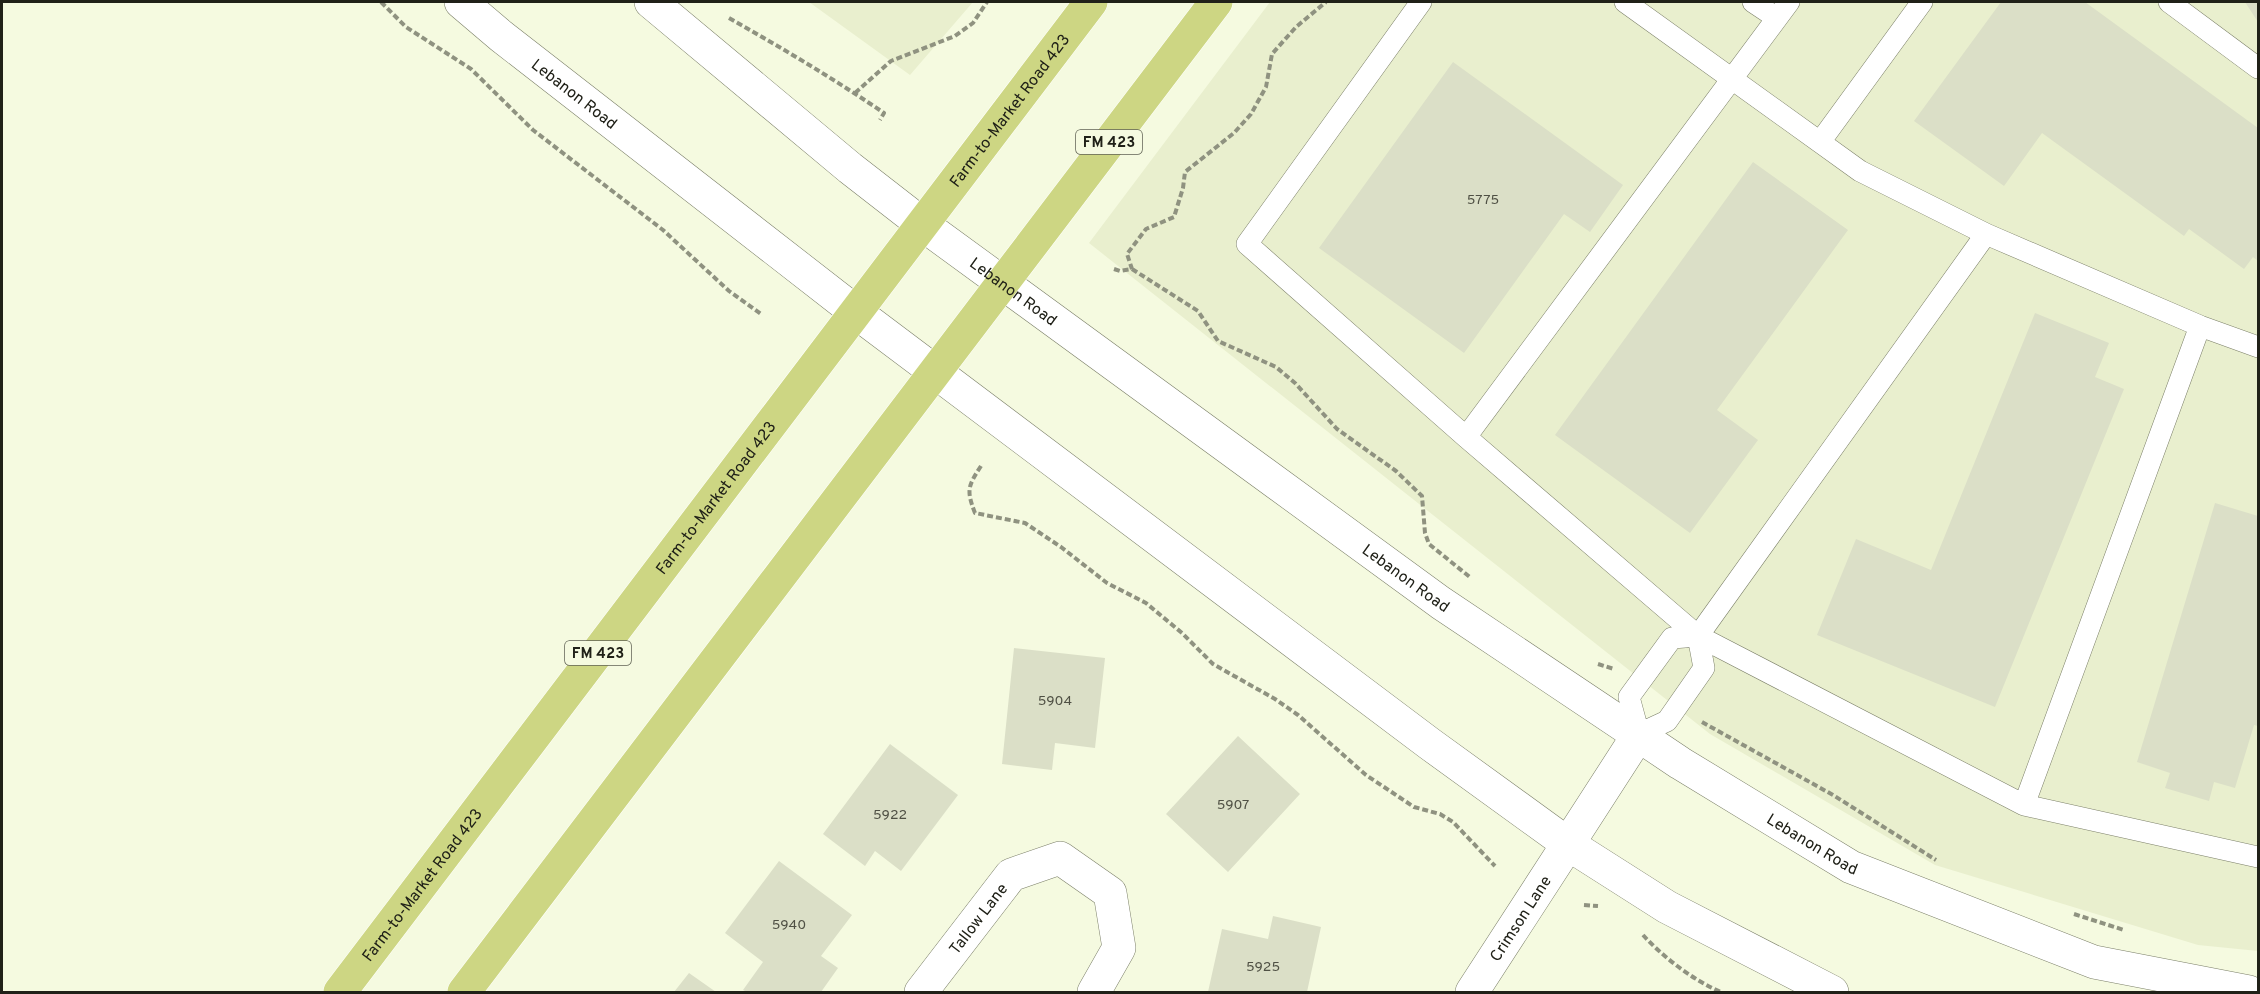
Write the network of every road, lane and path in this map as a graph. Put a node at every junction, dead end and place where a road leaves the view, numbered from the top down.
1 (381, 2) edge
2 (461, 2) edge
3 (651, 2) edge
4 (987, 2) edge
5 (1091, 2) edge
6 (1216, 2) edge
7 (1326, 2) edge
8 (1420, 2) edge
9 (1626, 2) edge
10 (1753, 2) edge
11 (1922, 2) edge
12 (2169, 2) edge
13 (1783, 10) edge
14 (720, 13) dead end
15 (2259, 68) edge
16 (1732, 78) junction
17 (855, 93) junction
18 (880, 120) dead end
19 (1820, 142) junction
20 (922, 224) junction
21 (1986, 234) junction
22 (1114, 269) dead end
23 (1132, 269) junction
24 (1002, 283) junction
25 (857, 313) junction
26 (761, 314) dead end
27 (2200, 326) junction
28 (2259, 347) edge
29 (936, 372) junction
30 (1467, 437) junction
31 (981, 466) dead end
32 (1474, 580) dead end
33 (1698, 636) junction
34 (1594, 663) dead end
35 (1623, 673) dead end
36 (1701, 721) dead end
37 (1639, 734) junction
38 (2024, 805) junction
39 (1568, 844) junction
40 (2259, 857) edge
41 (1941, 863) dead end
42 (1495, 866) dead end
43 (1584, 905) dead end
44 (1605, 906) dead end
45 (2066, 911) dead end
46 (1637, 929) dead end
47 (2129, 931) dead end
48 (340, 993) edge
49 (464, 993) edge
50 (921, 993) edge
51 (1094, 993) edge
52 (1472, 993) edge
53 (1721, 993) edge
54 (1832, 993) edge
55 (2249, 993) edge

1 - 26 path
2 - 25 main road, Lebanon Road
3 - 20 main road, Lebanon Road
4 - 17 path
5 - 20 main road, Farm-to-Market Road 423 / FM 423
6 - 24 main road, FM 423
7 - 23 path
8 - 30 lane
9 - 16 lane
10 - 13 lane
11 - 19 lane
12 - 15 lane
13 - 16 lane
14 - 17 path
16 - 19 lane
16 - 30 lane
17 - 18 path
19 - 21 lane
20 - 24 main road, Lebanon Road
20 - 25 main road, Farm-to-Market Road 423 / FM 423
21 - 27 lane
21 - 33 lane
22 - 23 path
23 - 32 path
24 - 29 main road, FM 423
24 - 37 main road, Lebanon Road
25 - 29 main road, Lebanon Road
25 - 48 main road, Farm-to-Market Road 423 / FM 423
27 - 28 lane
27 - 38 lane
29 - 39 main road, Lebanon Road
29 - 49 main road, FM 423
30 - 33 lane
31 - 42 path
33 - 37 lane
33 - 37 lane
33 - 38 lane
34 - 35 path
36 - 41 path
37 - 39 main road, Crimson Lane
37 - 55 main road, Lebanon Road
38 - 40 lane
39 - 52 main road, Crimson Lane
39 - 54 main road, Lebanon Road
43 - 44 path
45 - 47 path
46 - 53 path
50 - 51 main road, Tallow Lane

